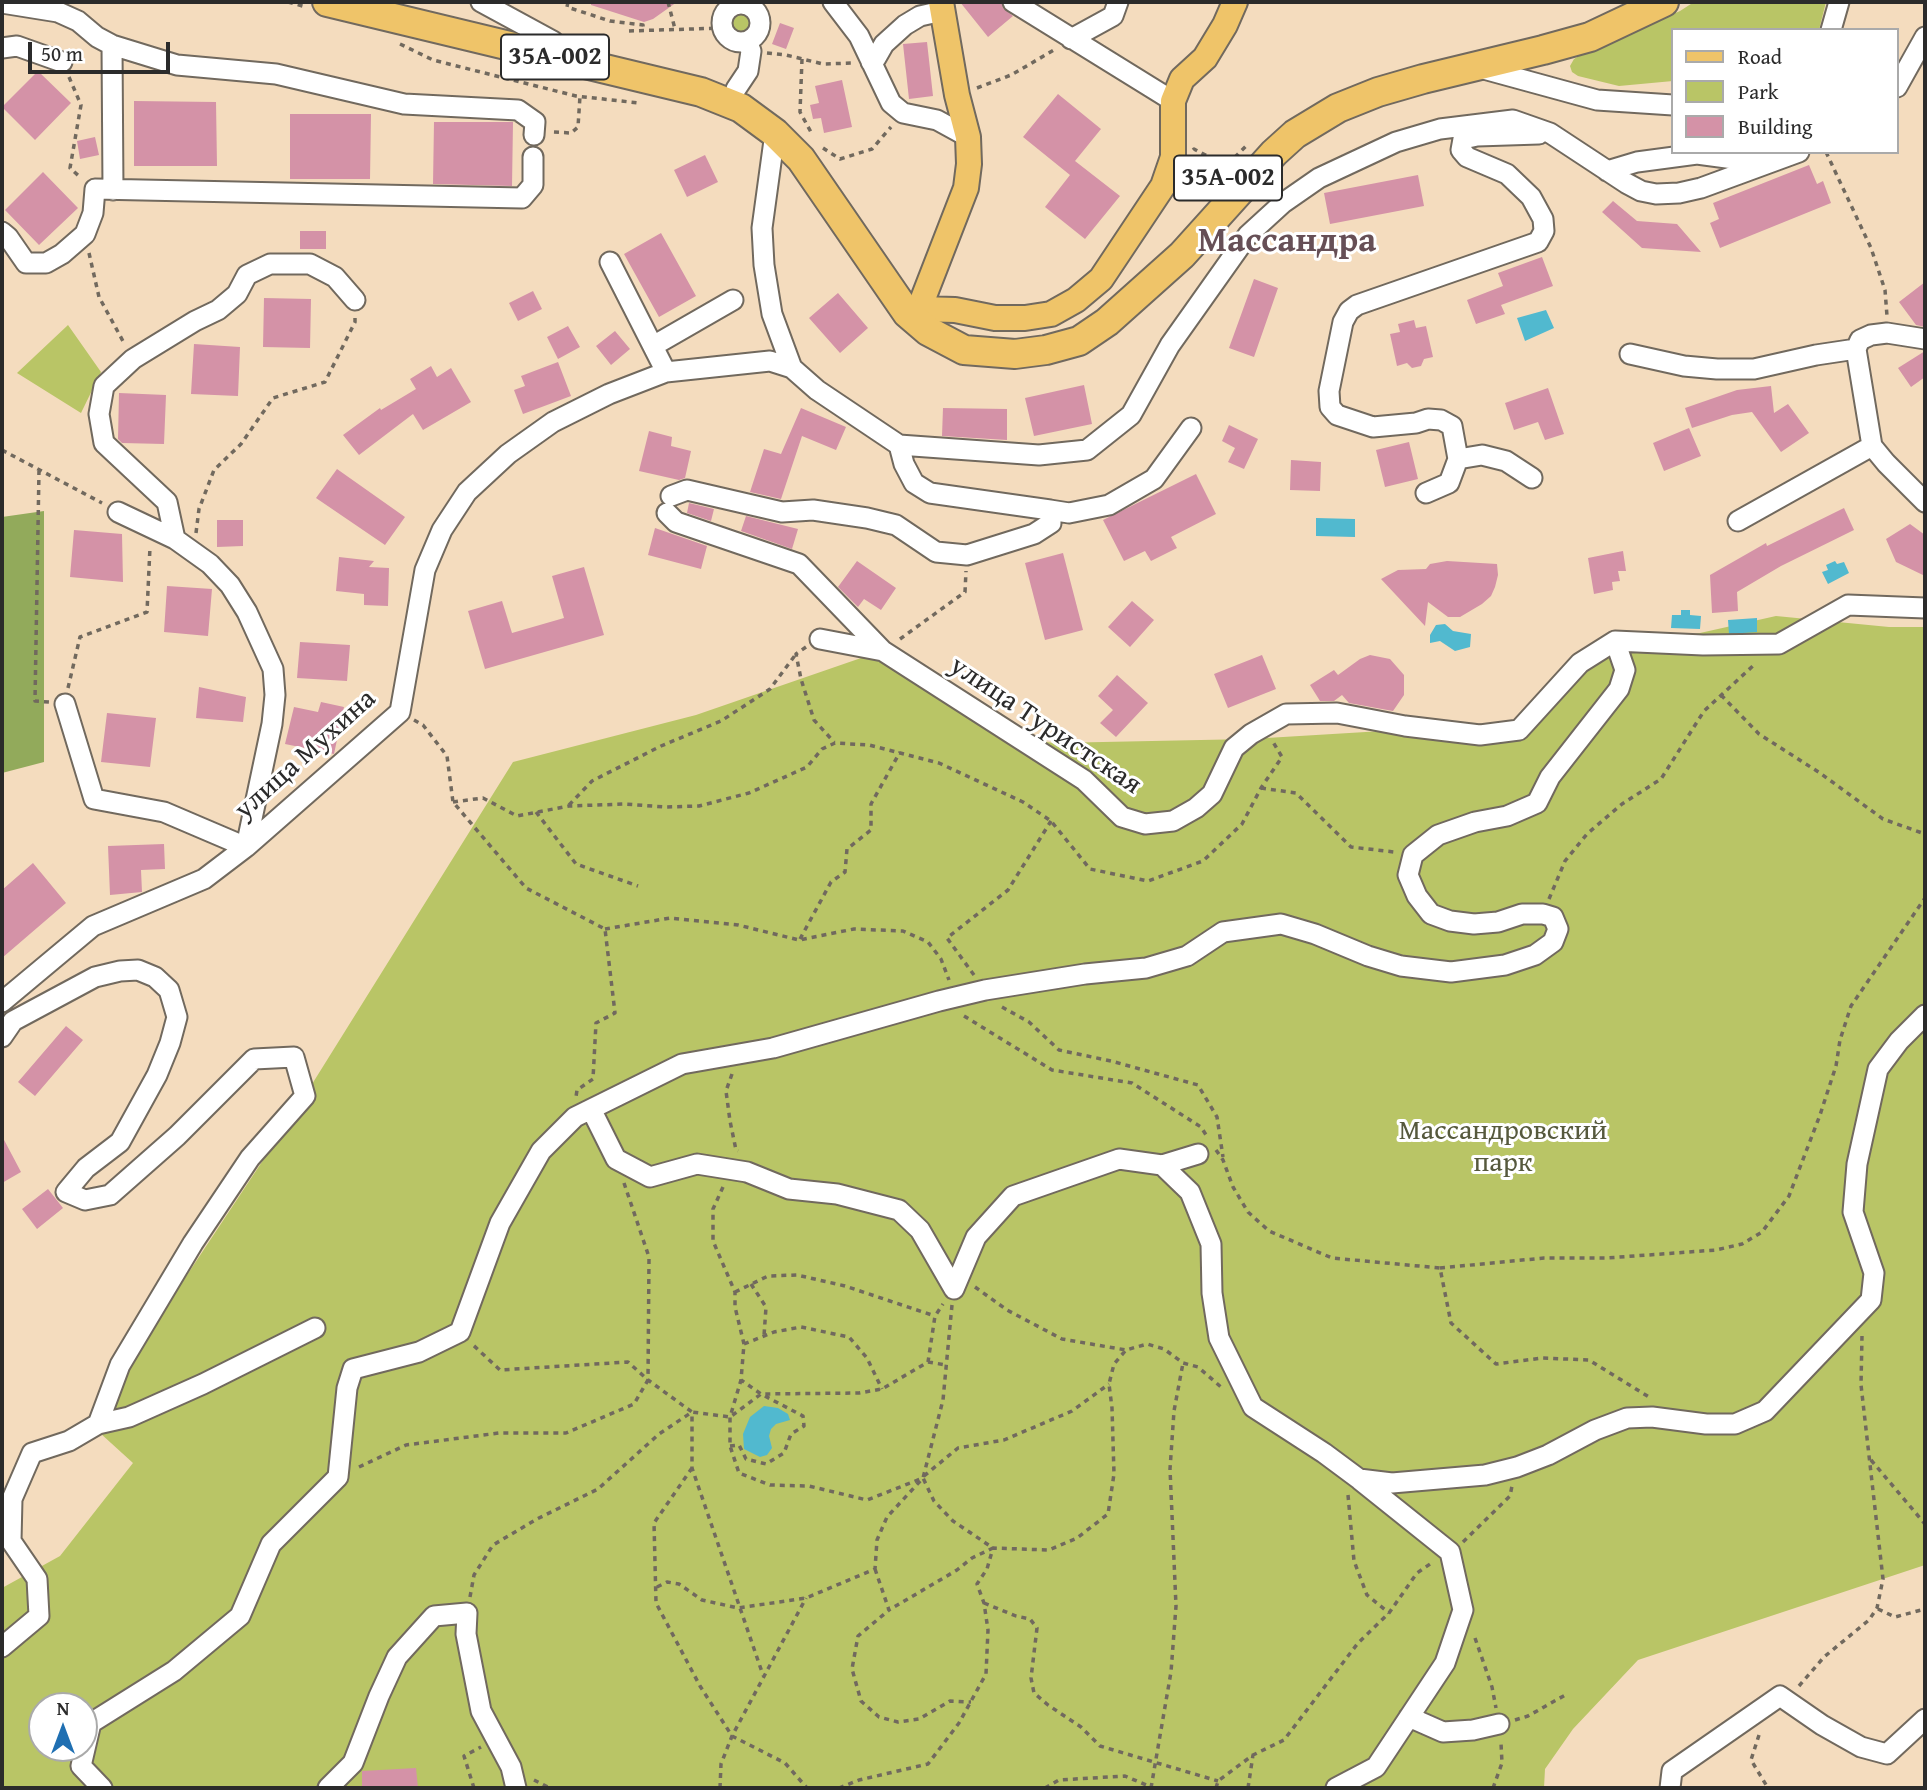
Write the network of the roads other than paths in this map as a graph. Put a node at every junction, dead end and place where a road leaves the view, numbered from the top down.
1 (327, 2) edge
2 (391, 2) edge
3 (481, 2) edge
4 (833, 2) edge
5 (1013, 2) edge
6 (1118, 2) edge
7 (1235, 2) edge
8 (1639, 2) edge
9 (1664, 2) edge
10 (1839, 2) edge
11 (2, 3) edge
12 (743, 3) edge
13 (941, 6) edge
14 (1831, 28) edge
15 (1925, 37) edge
16 (1071, 39) junction
17 (553, 41) junction
18 (113, 45) junction
19 (749, 46) junction
20 (2, 48) edge
21 (62, 62) road end
22 (871, 62) junction
23 (1473, 66) junction
24 (1899, 83) edge
25 (736, 89) junction
26 (1173, 101) junction
27 (1672, 105) edge
28 (534, 132) road end
29 (775, 133) junction
30 (1550, 133) junction
31 (968, 137) junction
32 (1794, 154) edge
33 (533, 157) dead end
34 (1769, 163) junction
35 (1607, 171) junction
36 (104, 190) junction
37 (2, 232) edge
38 (2, 258) edge
39 (610, 262) dead end
40 (26, 263) junction
41 (355, 300) road end
42 (733, 300) dead end
43 (919, 309) junction
44 (1925, 339) edge
45 (653, 346) junction
46 (1856, 349) junction
47 (1630, 354) dead end
48 (792, 368) junction
49 (666, 372) junction
50 (1191, 428) dead end
51 (899, 444) junction
52 (1872, 446) junction
53 (1458, 459) junction
54 (1532, 478) dead end
55 (1426, 493) dead end
56 (1925, 502) edge
57 (1050, 510) junction
58 (118, 512) road end
59 (1738, 521) dead end
60 (175, 539) junction
61 (1925, 608) edge
62 (820, 639) road end
63 (1615, 641) junction
64 (883, 651) junction
65 (65, 704) road end
66 (246, 847) junction
67 (2, 1002) edge
68 (1925, 1015) edge
69 (8, 1029) edge
70 (583, 1113) junction
71 (1207, 1147) road end
72 (1162, 1165) junction
73 (315, 1328) dead end
74 (97, 1424) junction
75 (1353, 1474) junction
76 (2, 1647) edge
77 (1409, 1717) junction
78 (1925, 1719) edge
79 (1499, 1724) road end
80 (102, 1788) edge
81 (328, 1788) edge
82 (516, 1788) edge
83 (1336, 1788) edge
84 (1670, 1788) edge

1 - 29 highway, 35А-002
2 - 17 highway, 35А-002
3 - 17 street
4 - 22 street
5 - 16 street
6 - 16 street
7 - 26 main road
8 - 43 highway, 35А-002
9 - 23 highway, 35А-002
10 - 14 street
11 - 18 street
12 - 19 street
12 - 19 street
13 - 22 street
13 - 31 main road
15 - 24 street
16 - 26 street
17 - 25 highway, 35А-002
18 - 28 street
18 - 36 street
19 - 25 street
20 - 21 street
22 - 31 street
23 - 27 street
23 - 29 highway, 35А-002
25 - 43 highway, 35А-002
26 - 43 main road
29 - 48 street
30 - 35 street
30 - 51 street
30 - 53 street
31 - 43 main road
32 - 34 street
33 - 36 street
34 - 35 street
34 - 35 street
36 - 40 street
37 - 40 street
38 - 40 street
39 - 45 street
41 - 60 street
42 - 45 street
44 - 46 street
45 - 49 street
46 - 47 street
46 - 52 street
48 - 49 street, улица Мухина
48 - 51 street
49 - 66 street, улица Мухина
50 - 57 street
51 - 57 street
52 - 56 street
52 - 59 street
53 - 54 street
53 - 55 street
57 - 64 street
58 - 60 street
60 - 66 street
61 - 63 street
62 - 64 street
63 - 64 street, улица Туристская
63 - 70 street
65 - 66 street
66 - 67 street, улица Мухина
67 - 69 street
68 - 75 street
69 - 74 street
70 - 72 street
70 - 80 street
71 - 72 street
72 - 75 street
73 - 74 street
74 - 76 street
75 - 77 street
77 - 79 street
77 - 83 street
78 - 84 street
81 - 82 street

